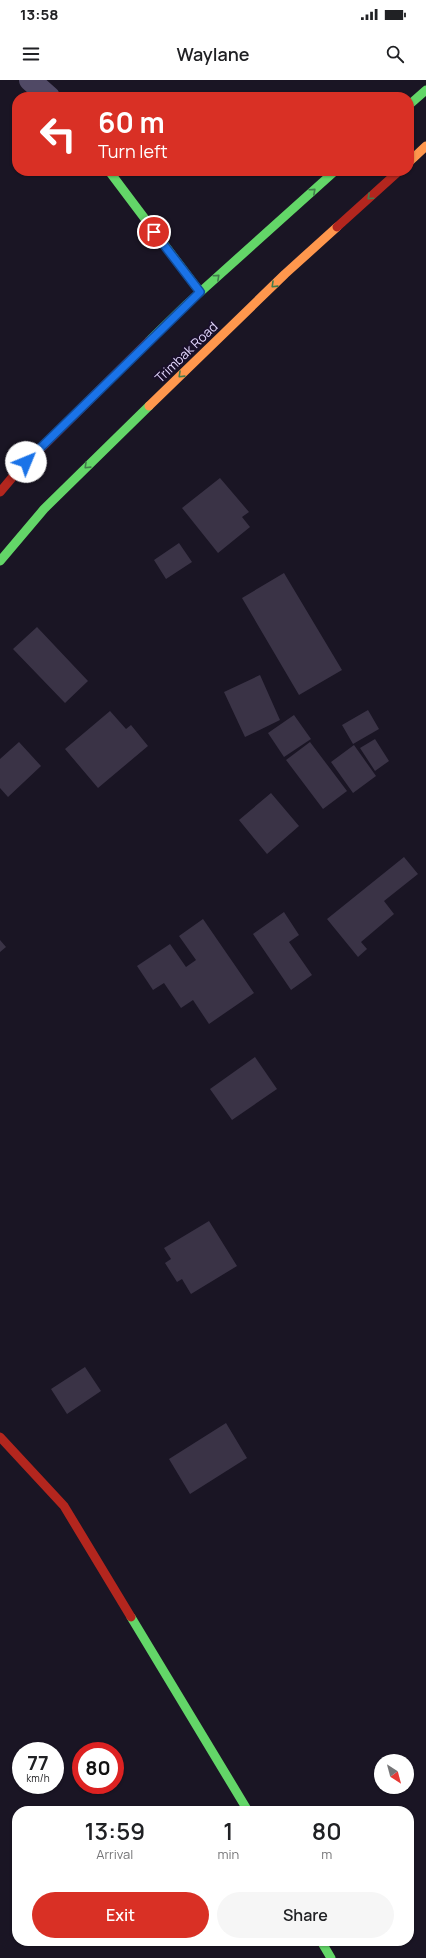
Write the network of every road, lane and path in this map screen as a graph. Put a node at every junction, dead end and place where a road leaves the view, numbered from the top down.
1 (30, 80) edge
2 (426, 90) edge
3 (43, 92) edge
4 (414, 101) edge
5 (426, 146) edge
6 (414, 157) edge
7 (113, 176) edge
8 (330, 176) edge
9 (393, 176) edge
10 (200, 292) junction
11 (0, 492) edge
12 (0, 561) edge
13 (0, 1437) edge
14 (245, 1806) edge
15 (324, 1946) edge
16 (331, 1958) edge

1 - 3 street
2 - 4 main road
5 - 6 main road
7 - 10 main road
10 -> 8 main road
9 -> 12 main road, Trimbak Road
10 - 11 main road
13 - 14 main road
15 - 16 main road

